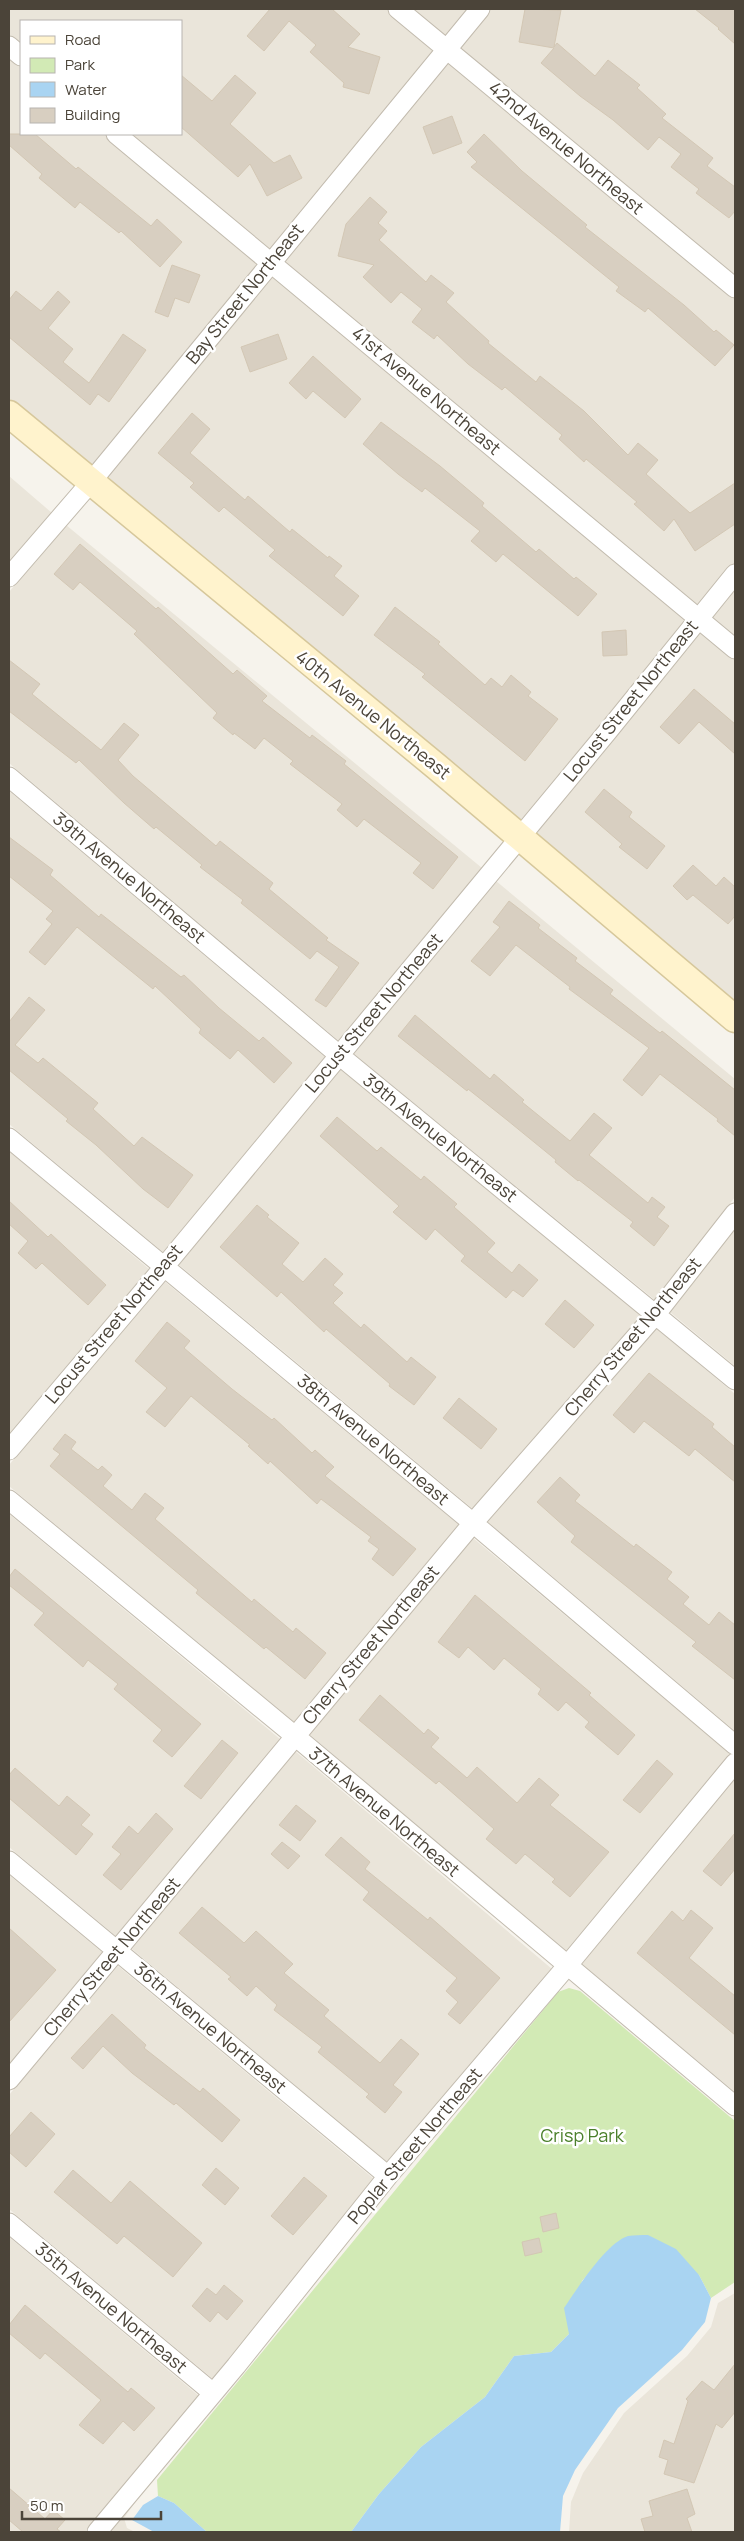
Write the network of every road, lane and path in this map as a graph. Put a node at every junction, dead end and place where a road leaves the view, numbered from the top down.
1 (398, 9) edge
2 (480, 9) edge
3 (9, 46) edge
4 (446, 49) junction
5 (20, 55) edge
6 (117, 135) edge
7 (271, 261) junction
8 (735, 288) edge
9 (9, 414) edge
10 (90, 482) junction
11 (735, 574) edge
12 (9, 577) edge
13 (698, 618) junction
14 (735, 649) edge
15 (9, 777) edge
16 (520, 837) junction
17 (735, 1019) edge
18 (339, 1055) junction
19 (9, 1138) edge
20 (735, 1213) edge
21 (164, 1267) junction
22 (656, 1314) junction
23 (735, 1380) edge
24 (9, 1450) edge
25 (9, 1500) edge
26 (473, 1523) junction
27 (295, 1736) junction
28 (735, 1745) edge
29 (735, 1763) edge
30 (9, 1861) edge
31 (117, 1951) junction
32 (567, 1966) junction
33 (9, 2080) edge
34 (735, 2106) edge
35 (388, 2176) junction
36 (9, 2223) edge
37 (213, 2394) junction
38 (97, 2532) edge

1 - 4 street, 42nd Avenue Northeast
2 - 4 street, Bay Street Northeast
3 - 5 street
4 - 7 street, Bay Street Northeast
4 - 8 street, 42nd Avenue Northeast
6 - 7 street, 41st Avenue Northeast
7 - 10 street, Bay Street Northeast
7 - 13 street, 41st Avenue Northeast
9 - 10 street, 40th Avenue Northeast
10 - 12 street, Bay Street Northeast
10 - 16 street, 40th Avenue Northeast
11 - 13 street, Locust Street Northeast
13 - 14 street, 41st Avenue Northeast
13 - 16 street, Locust Street Northeast
15 - 18 street, 39th Avenue Northeast
16 - 17 street, 40th Avenue Northeast
16 - 18 street, Locust Street Northeast
18 - 21 street, Locust Street Northeast
18 - 22 street, 39th Avenue Northeast
19 - 21 street, 38th Avenue Northeast
20 - 22 street, Cherry Street Northeast
21 - 24 street, Locust Street Northeast
21 - 26 street, 38th Avenue Northeast
22 - 23 street, 39th Avenue Northeast
22 - 26 street, Cherry Street Northeast
25 - 27 street, 37th Avenue Northeast
26 - 27 street, Cherry Street Northeast
26 - 28 street, 38th Avenue Northeast
27 - 31 street, Cherry Street Northeast
27 - 32 street, 37th Avenue Northeast
29 - 32 street, Poplar Street Northeast
30 - 31 street, 36th Avenue Northeast
31 - 33 street, Cherry Street Northeast
31 - 35 street, 36th Avenue Northeast
32 - 34 street, 37th Avenue Northeast
32 - 35 street, Poplar Street Northeast
35 - 37 street, Poplar Street Northeast
36 - 37 street, 35th Avenue Northeast
37 - 38 street, Poplar Street Northeast

